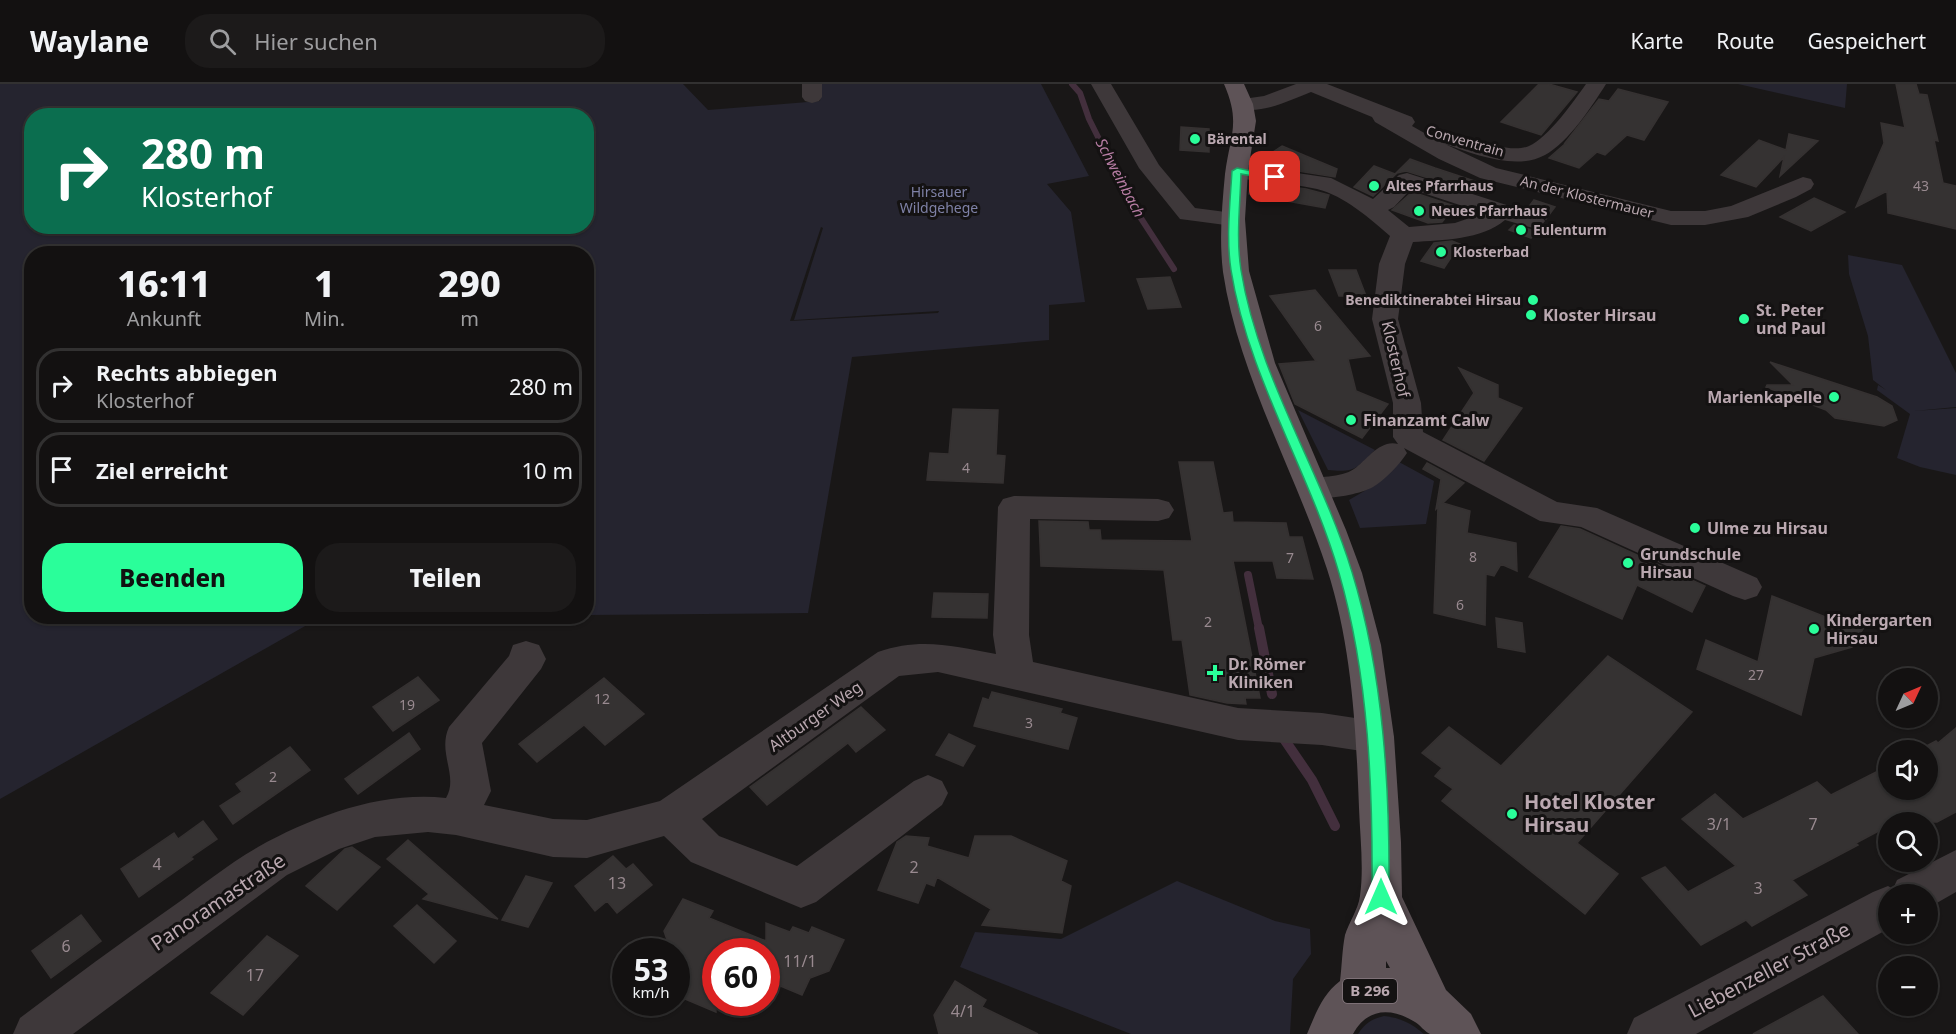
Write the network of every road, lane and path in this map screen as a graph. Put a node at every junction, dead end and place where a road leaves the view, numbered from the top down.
1 (1101, 84) edge
2 (1312, 85) edge
3 (1590, 85) edge
4 (1238, 94) edge
5 (1384, 115) junction
6 (1237, 171) junction
7 (1803, 184) dead end
8 (1372, 208) junction
9 (1501, 211) junction
10 (1233, 219) junction
11 (1533, 221) dead end
12 (1403, 235) junction
13 (1401, 443) junction
14 (1313, 488) junction
15 (1158, 510) dead end
16 (1745, 587) dead end
17 (526, 655) dead end
18 (1017, 673) junction
19 (1375, 737) junction
20 (928, 794) dead end
21 (671, 816) junction
22 (456, 817) junction
23 (1956, 870) edge
24 (1930, 884) edge
25 (1381, 897) junction
26 (1878, 912) edge
27 (1361, 993) junction
28 (1444, 1019) edge
29 (36, 1034) edge
30 (1330, 1034) edge
31 (1650, 1034) edge

1 - 10 street
2 - 4 street
2 - 5 street, Conventrain
3 - 5 street, Conventrain
4 - 6 main road, B 296
5 - 7 street, An der Klostermauer
6 - 8 street
6 - 10 main road, B 296
8 - 9 street
8 - 12 street
9 - 11 street
9 - 12 street
10 - 14 main road, B 296
12 - 13 street, Klosterhof
13 - 14 street
13 - 16 street
14 - 19 main road, B 296
15 - 18 street
17 - 22 street
18 - 19 street, Altburger Weg
18 - 21 street, Altburger Weg
19 - 25 main road, B 296
20 - 21 street
21 - 22 street, Altburger Weg
22 - 29 street, Panoramastraße
23 - 24 street
25 - 27 main road, B 296
25 - 28 main road, B 296
26 - 31 street, Liebenzeller Straße
27 - 28 main road, B 296
27 - 30 main road, B 296

